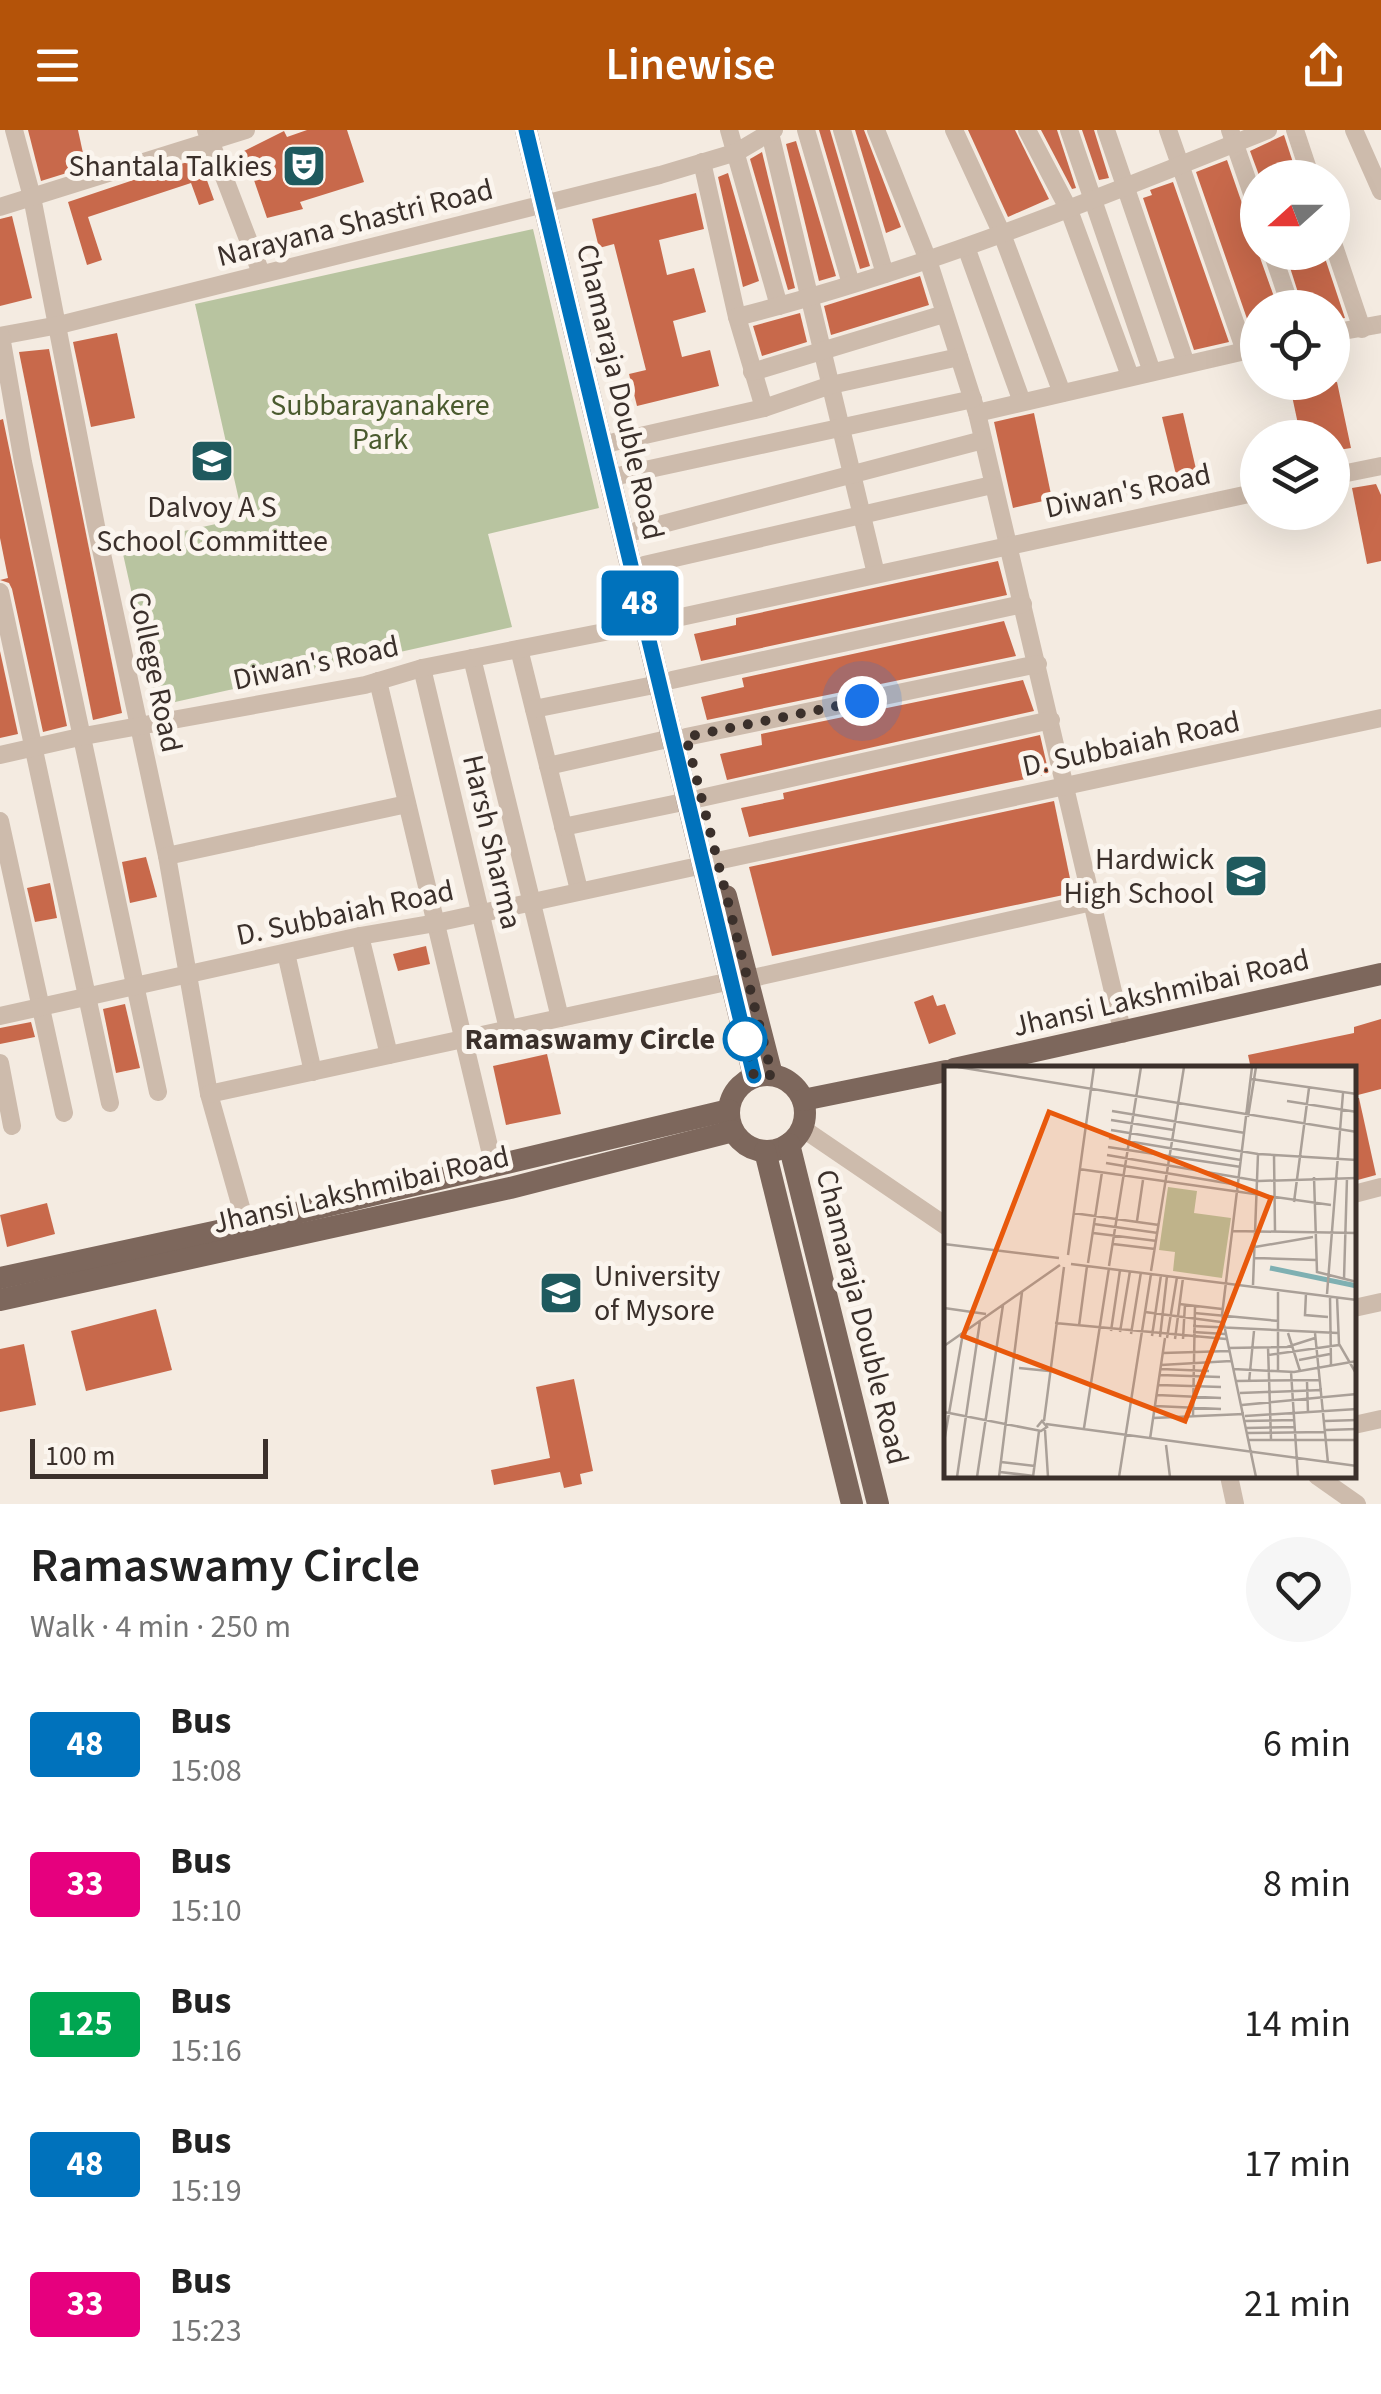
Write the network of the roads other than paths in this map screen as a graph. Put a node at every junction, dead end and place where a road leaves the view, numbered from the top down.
1 (14, 130) edge
2 (246, 130) edge
3 (526, 130) edge
4 (539, 130) edge
5 (730, 130) edge
6 (806, 130) edge
7 (842, 130) edge
8 (876, 130) edge
9 (954, 130) edge
10 (1027, 130) edge
11 (1069, 130) edge
12 (1106, 130) edge
13 (1168, 130) edge
14 (1268, 130) edge
15 (1296, 130) edge
16 (1354, 130) edge
17 (772, 131) edge
18 (208, 135) edge
19 (1232, 137) edge
20 (736, 152) junction
21 (1305, 160) edge
22 (702, 162) junction
23 (1181, 165) junction
24 (1127, 187) junction
25 (1381, 191) edge
26 (32, 198) junction
27 (1095, 200) junction
28 (551, 204) junction
29 (0, 208) edge
30 (1069, 210) junction
31 (1002, 234) junction
32 (966, 246) junction
33 (928, 260) junction
34 (1346, 270) edge
35 (261, 273) junction
36 (885, 274) junction
37 (851, 284) junction
38 (810, 296) junction
39 (779, 306) junction
40 (944, 314) junction
41 (737, 317) junction
42 (1240, 321) edge
43 (59, 325) junction
44 (1372, 326) edge
45 (0, 336) edge
46 (822, 349) junction
47 (1240, 352) edge
48 (958, 357) junction
49 (1186, 364) junction
50 (752, 372) junction
51 (1152, 372) junction
52 (1130, 376) junction
53 (831, 386) junction
54 (1062, 393) junction
55 (1022, 402) junction
56 (975, 406) junction
57 (764, 408) junction
58 (841, 428) junction
59 (982, 440) junction
60 (614, 442) junction
61 (1381, 466) edge
62 (1350, 472) edge
63 (852, 473) junction
64 (622, 475) junction
65 (992, 485) junction
66 (1240, 496) edge
67 (862, 516) junction
68 (636, 531) junction
69 (1007, 545) junction
70 (644, 565) junction
71 (876, 574) junction
72 (0, 592) edge
73 (1023, 604) junction
74 (651, 623) junction
75 (519, 649) junction
76 (472, 658) junction
77 (1038, 664) junction
78 (422, 668) junction
79 (378, 682) junction
80 (666, 682) junction
81 (534, 709) junction
82 (1381, 718) edge
83 (1051, 720) junction
84 (137, 726) junction
85 (84, 736) junction
86 (679, 738) junction
87 (32, 749) junction
88 (0, 755) edge
89 (548, 766) junction
90 (1066, 786) junction
91 (694, 799) junction
92 (407, 804) junction
93 (0, 822) edge
94 (563, 827) junction
95 (167, 856) junction
96 (710, 863) junction
97 (579, 890) junction
98 (531, 900) junction
99 (1092, 902) junction
100 (481, 912) junction
101 (436, 923) junction
102 (360, 936) junction
103 (286, 953) junction
104 (190, 974) junction
105 (1381, 974) edge
106 (740, 980) junction
107 (133, 986) junction
108 (88, 996) junction
109 (40, 1006) junction
110 (0, 1016) edge
111 (560, 1018) junction
112 (508, 1030) junction
113 (1123, 1034) junction
114 (464, 1039) junction
115 (389, 1055) junction
116 (0, 1064) edge
117 (968, 1066) edge
118 (944, 1071) edge
119 (313, 1072) junction
120 (763, 1076) junction
121 (158, 1092) dead end
122 (209, 1094) junction
123 (803, 1100) junction
124 (110, 1103) dead end
125 (64, 1112) dead end
126 (731, 1120) junction
127 (12, 1126) dead end
128 (796, 1136) junction
129 (765, 1151) junction
130 (494, 1167) junction
131 (1381, 1187) edge
132 (1356, 1193) edge
133 (246, 1225) junction
134 (944, 1225) edge
135 (0, 1278) edge
136 (0, 1300) edge
137 (1381, 1302) edge
138 (1356, 1308) edge
139 (1381, 1418) edge
140 (1356, 1424) edge
141 (1230, 1479) edge
142 (1320, 1479) edge
143 (852, 1504) edge
144 (878, 1504) edge
145 (1235, 1504) edge
146 (1357, 1504) edge

1 - 26 street, College Road
2 - 18 street
3 - 28 main road, Chamaraja Double Road
4 - 28 main road, Chamaraja Double Road
5 - 20 street
6 - 37 street
7 - 36 street
8 - 33 street
9 - 31 street
10 - 30 street
11 - 27 street
12 - 24 street
13 - 23 street
14 - 19 street
15 - 21 street
16 - 25 street
17 - 20 street, Narayana Shastri Road
17 - 38 street
18 - 26 street
18 - 35 street
19 - 23 street
20 - 22 street, Narayana Shastri Road
20 - 39 street
22 - 28 street, Narayana Shastri Road
22 - 41 street
23 - 24 street
23 - 42 street
24 - 27 street
24 - 49 street
26 - 29 street
26 - 43 street, College Road
27 - 30 street
27 - 51 street
28 - 35 street, Narayana Shastri Road
28 - 60 main road, Chamaraja Double Road
28 - 74 main road, Chamaraja Double Road
30 - 31 street
30 - 52 street
31 - 32 street
31 - 54 street
32 - 33 street
32 - 55 street
33 - 36 street
33 - 40 street
34 - 44 street
35 - 43 street, Narayana Shastri Road
36 - 37 street
37 - 38 street
38 - 39 street
38 - 46 street
39 - 41 street
40 - 46 street
40 - 48 street
41 - 50 street
43 - 45 street, Narayana Shastri Road
43 - 84 street, College Road
45 - 85 street
46 - 50 street
46 - 53 street
47 - 49 street
48 - 53 street
48 - 56 street
49 - 51 street
50 - 57 street
51 - 52 street
52 - 54 street
53 - 57 street
53 - 58 street
54 - 55 street
55 - 56 street
56 - 58 street
56 - 59 street
57 - 60 street
58 - 63 street
58 - 64 street
59 - 63 street
59 - 65 street
60 - 64 main road, Chamaraja Double Road
61 - 62 street
63 - 67 street
63 - 68 street
64 - 68 main road, Chamaraja Double Road
65 - 67 street
65 - 69 street
66 - 69 street, Diwan's Road
67 - 70 street
67 - 71 street
68 - 70 main road, Chamaraja Double Road
69 - 71 street, Diwan's Road
69 - 73 street
70 - 74 main road, Chamaraja Double Road
71 - 74 street, Diwan's Road
72 - 87 street
73 - 77 street
73 - 80 street
74 - 75 street, Diwan's Road
74 - 80 main road, Chamaraja Double Road
75 - 76 street, Diwan's Road
75 - 81 street
76 - 78 street, Diwan's Road
76 - 98 street
77 - 83 street
77 - 86 street
78 - 79 street, Diwan's Road
78 - 100 street, Harsh Sharma
79 - 84 street, Diwan's Road
79 - 92 street
80 - 81 street
80 - 86 main road, Chamaraja Double Road
81 - 89 street
82 - 90 street, D. Subbaiah Road
83 - 90 street
83 - 91 street
84 - 85 street, Diwan's Road
84 - 95 street, College Road
85 - 87 street, Diwan's Road
85 - 107 street
86 - 89 street
86 - 91 main road, Chamaraja Double Road
87 - 88 street, Diwan's Road
87 - 108 street
89 - 94 street
90 - 96 street, D. Subbaiah Road
90 - 99 street
91 - 94 street
91 - 96 main road, Chamaraja Double Road
92 - 95 street
92 - 101 street
93 - 109 street
94 - 97 street
95 - 104 street, College Road
96 - 97 street, D. Subbaiah Road
96 - 106 main road, Chamaraja Double Road
97 - 98 street, D. Subbaiah Road
98 - 100 street, D. Subbaiah Road
98 - 111 street
99 - 106 street
99 - 113 street
100 - 101 street, D. Subbaiah Road
100 - 112 street, Harsh Sharma
101 - 102 street, D. Subbaiah Road
101 - 114 street
102 - 103 street, D. Subbaiah Road
102 - 115 street
103 - 104 street, D. Subbaiah Road
103 - 119 street
104 - 107 street, D. Subbaiah Road
104 - 122 street, College Road
105 - 113 main road, Jhansi Lakshmibai Road
106 - 111 street
106 - 120 main road, Chamaraja Double Road
107 - 108 street, D. Subbaiah Road
107 - 121 street
108 - 109 street, D. Subbaiah Road
108 - 124 street
109 - 110 street, D. Subbaiah Road
109 - 125 street
111 - 112 street
112 - 114 street
113 - 117 main road, Jhansi Lakshmibai Road
114 - 115 street
114 - 130 street
115 - 119 street
116 - 127 street
118 - 123 main road
119 - 122 street
120 - 123 main road
120 - 126 main road
122 - 133 street, College Road
123 - 128 main road
126 - 129 main road
126 - 130 main road, Jhansi Lakshmibai Road
126 - 136 main road, Jhansi Lakshmibai Road
128 - 129 main road
128 - 134 street
128 - 144 main road, Chamaraja Double Road
129 - 143 main road, Chamaraja Double Road
130 - 133 main road, Jhansi Lakshmibai Road
131 - 132 street
133 - 135 main road, Jhansi Lakshmibai Road
137 - 138 street
139 - 140 street
141 - 145 street
142 - 146 street

